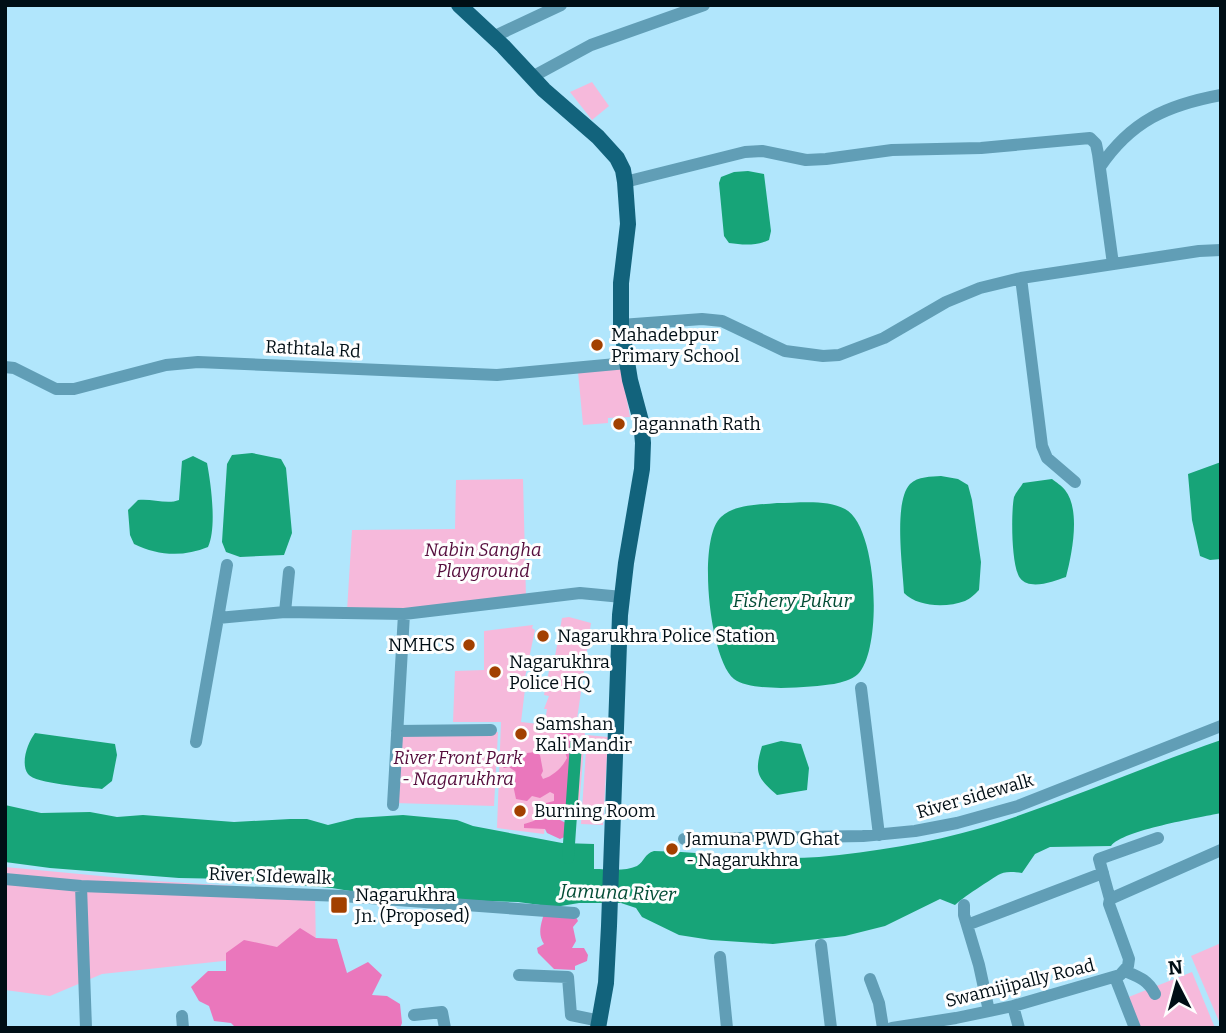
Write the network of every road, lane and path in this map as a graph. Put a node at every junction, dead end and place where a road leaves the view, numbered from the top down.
1 (459, 5) edge
2 (561, 5) edge
3 (704, 5) edge
4 (493, 37) junction
5 (532, 77) junction
6 (1221, 95) edge
7 (1100, 167) junction
8 (625, 183) junction
9 (1221, 250) edge
10 (1113, 264) junction
11 (1021, 278) junction
12 (621, 325) junction
13 (627, 363) junction
14 (5, 367) edge
15 (1075, 482) dead end
16 (227, 565) dead end
17 (289, 572) dead end
18 (622, 597) junction
19 (285, 612) junction
20 (404, 614) junction
21 (218, 618) junction
22 (861, 688) dead end
23 (1221, 726) edge
24 (491, 730) dead end
25 (397, 731) junction
26 (196, 742) dead end
27 (393, 805) dead end
28 (879, 835) junction
29 (1158, 838) dead end
30 (684, 839) dead end
31 (1221, 850) edge
32 (1103, 873) junction
33 (5, 879) edge
34 (82, 886) junction
35 (1110, 899) junction
36 (964, 905) dead end
37 (574, 913) dead end
38 (967, 925) junction
39 (821, 945) dead end
40 (720, 957) dead end
41 (1120, 974) junction
42 (519, 975) dead end
43 (870, 979) dead end
44 (1154, 994) dead end
45 (1013, 1006) junction
46 (989, 1011) junction
47 (414, 1014) dead end
48 (599, 1024) edge
49 (86, 1028) edge
50 (444, 1028) edge
51 (727, 1028) edge
52 (831, 1028) edge
53 (883, 1028) edge
54 (892, 1028) edge
55 (1019, 1028) edge
56 (1135, 1028) edge

1 - 4 main road
2 - 4 street
3 - 5 street
4 - 5 main road
5 - 8 main road
6 - 7 street
7 - 8 street
7 - 10 street
8 - 12 main road
9 - 10 street
10 - 11 street
11 - 12 street
11 - 15 street
12 - 13 main road
13 - 14 street, Rathtala Rd
13 - 18 main road
16 - 21 street
17 - 19 street
18 - 20 street
18 - 48 main road
19 - 20 street
19 - 21 street
20 - 25 street
21 - 26 street
22 - 28 street
23 - 28 street, River sidewalk
24 - 25 street
25 - 27 street
28 - 30 street, River sidewalk
29 - 32 street
31 - 35 street
32 - 35 street
32 - 38 street
33 - 34 street, River SIdewalk
34 - 37 street, River SIdewalk
34 - 49 street
35 - 41 street
36 - 38 street
38 - 46 street
39 - 52 street
40 - 51 street
41 - 44 street
41 - 45 street, Swamijipally Road
41 - 56 street
42 - 48 street
43 - 53 street
45 - 46 street, Swamijipally Road
45 - 55 street
46 - 54 street, Swamijipally Road
47 - 50 street

